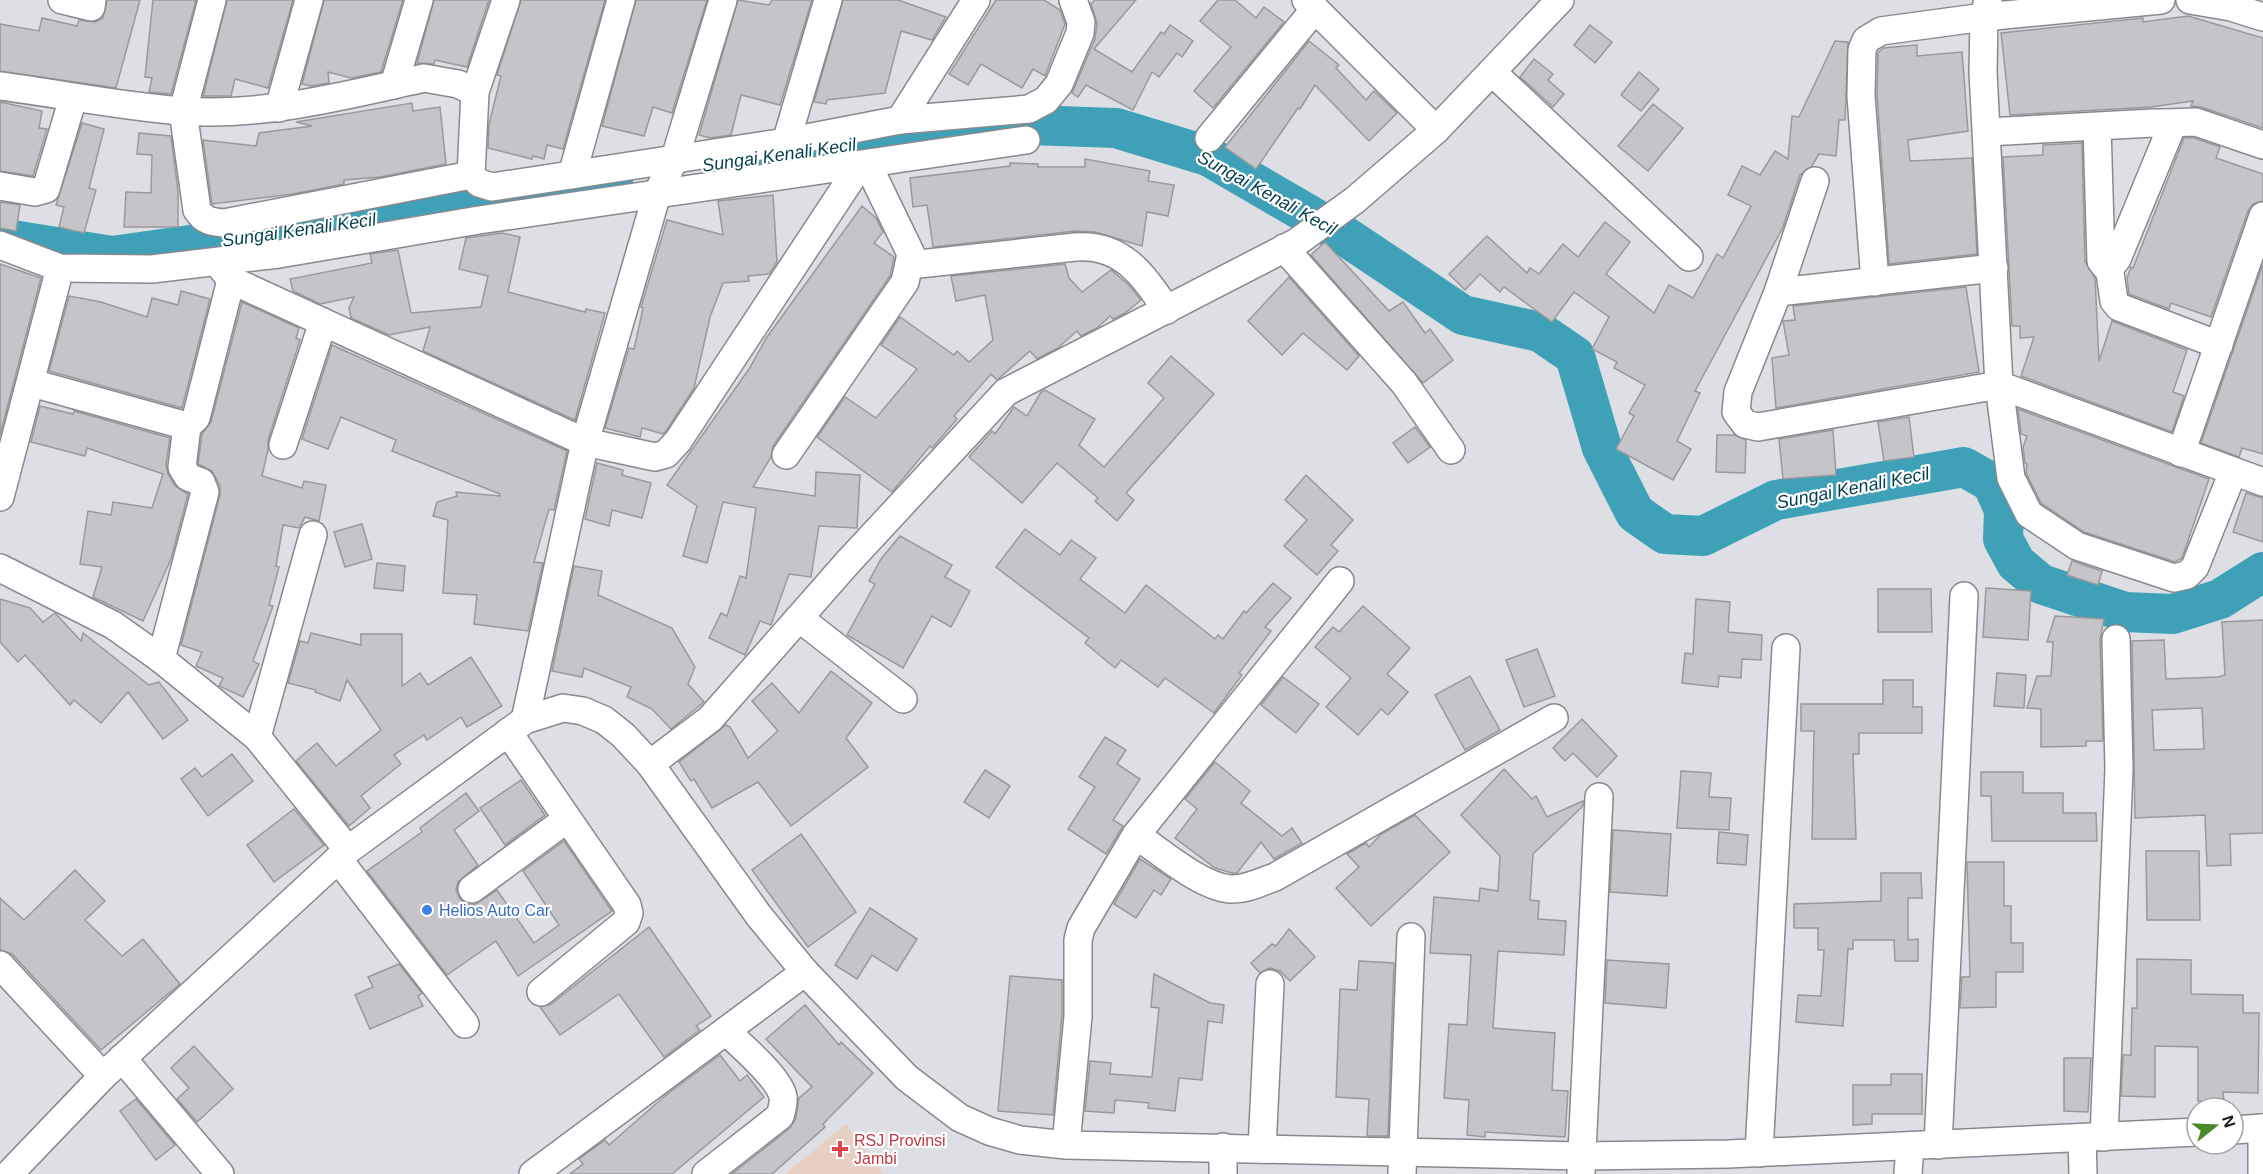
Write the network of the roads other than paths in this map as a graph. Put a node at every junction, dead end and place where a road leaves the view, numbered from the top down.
1 (62, 0) edge
2 (92, 0) edge
3 (212, 0) edge
4 (309, 0) edge
5 (419, 0) edge
6 (506, 0) edge
7 (621, 0) edge
8 (723, 0) edge
9 (828, 0) edge
10 (976, 0) edge
11 (1073, 0) edge
12 (1560, 0) edge
13 (2160, 0) edge
14 (2190, 0) edge
15 (1310, 5) edge
16 (1986, 9) edge
17 (2263, 17) edge
18 (1492, 72) junction
19 (394, 85) junction
20 (0, 86) edge
21 (475, 92) junction
22 (72, 98) junction
23 (279, 108) junction
24 (183, 111) junction
25 (900, 120) junction
26 (2166, 123) junction
27 (2097, 126) junction
28 (1436, 130) junction
29 (1988, 132) junction
30 (1209, 138) dead end
31 (1026, 140) dead end
32 (786, 142) junction
33 (2263, 145) edge
34 (864, 165) junction
35 (572, 175) junction
36 (666, 175) junction
37 (471, 176) junction
38 (1815, 181) dead end
39 (0, 186) edge
40 (2263, 216) edge
41 (0, 245) edge
42 (1290, 245) junction
43 (1689, 257) dead end
44 (910, 265) junction
45 (2109, 266) junction
46 (60, 268) junction
47 (1994, 268) junction
48 (224, 271) junction
49 (1875, 282) junction
50 (1778, 292) junction
51 (1167, 310) junction
52 (323, 322) junction
53 (2219, 345) junction
54 (32, 382) junction
55 (1999, 385) junction
56 (187, 426) junction
57 (585, 442) junction
58 (283, 446) dead end
59 (1451, 450) dead end
60 (2181, 453) junction
61 (786, 455) dead end
62 (2233, 472) junction
63 (2263, 482) edge
64 (0, 497) edge
65 (313, 536) dead end
66 (0, 568) edge
67 (1340, 581) dead end
68 (1964, 596) dead end
69 (799, 618) junction
70 (2116, 639) dead end
71 (1786, 648) dead end
72 (161, 659) junction
73 (903, 699) dead end
74 (1554, 718) dead end
75 (517, 726) junction
76 (257, 737) junction
77 (650, 764) junction
78 (1599, 797) dead end
79 (567, 819) junction
80 (1136, 835) junction
81 (343, 855) junction
82 (472, 889) dead end
83 (1411, 937) dead end
84 (0, 964) edge
85 (805, 972) junction
86 (1270, 984) dead end
87 (541, 992) dead end
88 (465, 1024) dead end
89 (726, 1031) junction
90 (113, 1066) junction
91 (2262, 1128) edge
92 (2245, 1129) edge
93 (2185, 1133) edge
94 (2093, 1138) junction
95 (1066, 1145) junction
96 (1938, 1145) junction
97 (1910, 1146) junction
98 (1223, 1147) junction
99 (1262, 1149) junction
100 (1759, 1153) junction
101 (1402, 1164) edge
102 (1728, 1164) edge
103 (1581, 1165) edge
104 (9, 1174) edge
105 (220, 1174) edge
106 (533, 1174) edge
107 (706, 1174) edge
108 (1223, 1174) edge
109 (1908, 1174) edge
110 (2083, 1174) edge
111 (2262, 1174) edge

1 - 2 street
3 - 24 street
4 - 23 street
5 - 19 street
6 - 21 street
7 - 35 street
8 - 36 street
9 - 32 street
10 - 25 street
11 - 25 street
12 - 18 street
13 - 16 street
14 - 17 street
15 - 28 street
15 - 30 street
16 - 29 street
16 - 49 street
18 - 28 street
18 - 43 street
19 - 21 street
19 - 23 street
20 - 22 street
21 - 37 street
22 - 24 street
22 - 39 street
23 - 24 street
24 - 37 street
25 - 32 street
26 - 27 street
26 - 33 street
26 - 45 street
27 - 29 street
27 - 45 street
28 - 42 street
29 - 47 street
31 - 34 street
32 - 36 street
34 - 36 street
34 - 44 street
34 - 57 street
35 - 36 street
35 - 37 street
36 - 48 street
36 - 57 street
38 - 50 street
40 - 53 street
41 - 46 street
42 - 51 street
42 - 59 street
44 - 51 street
44 - 61 street
45 - 53 street
46 - 48 street
46 - 54 street
47 - 49 street
47 - 55 street
48 - 52 street
48 - 56 street
49 - 50 street
50 - 55 street
51 - 69 street
52 - 57 street
52 - 58 street
53 - 60 street
54 - 56 street
54 - 64 street
55 - 60 street
55 - 62 street
56 - 72 street
57 - 75 street
60 - 62 street
62 - 63 street
65 - 76 street
66 - 72 street
67 - 80 street
68 - 96 street
69 - 73 street
69 - 77 street
70 - 94 street
71 - 100 street
72 - 76 street
74 - 80 street
75 - 77 street
75 - 79 street
75 - 81 street
76 - 81 street
77 - 85 street
78 - 103 street
79 - 82 street
79 - 87 street
80 - 95 street
81 - 88 street
81 - 90 street
83 - 101 street
84 - 90 street
85 - 89 street
85 - 95 street
86 - 99 street
89 - 106 street
89 - 107 street
90 - 104 street
90 - 105 street
91 - 92 street
91 - 111 street
93 - 94 street
94 - 96 street
94 - 110 street
95 - 98 street
96 - 97 street
97 - 100 street
97 - 109 street
98 - 99 street
98 - 108 street
99 - 101 street
100 - 102 street
101 - 103 street
102 - 103 street

